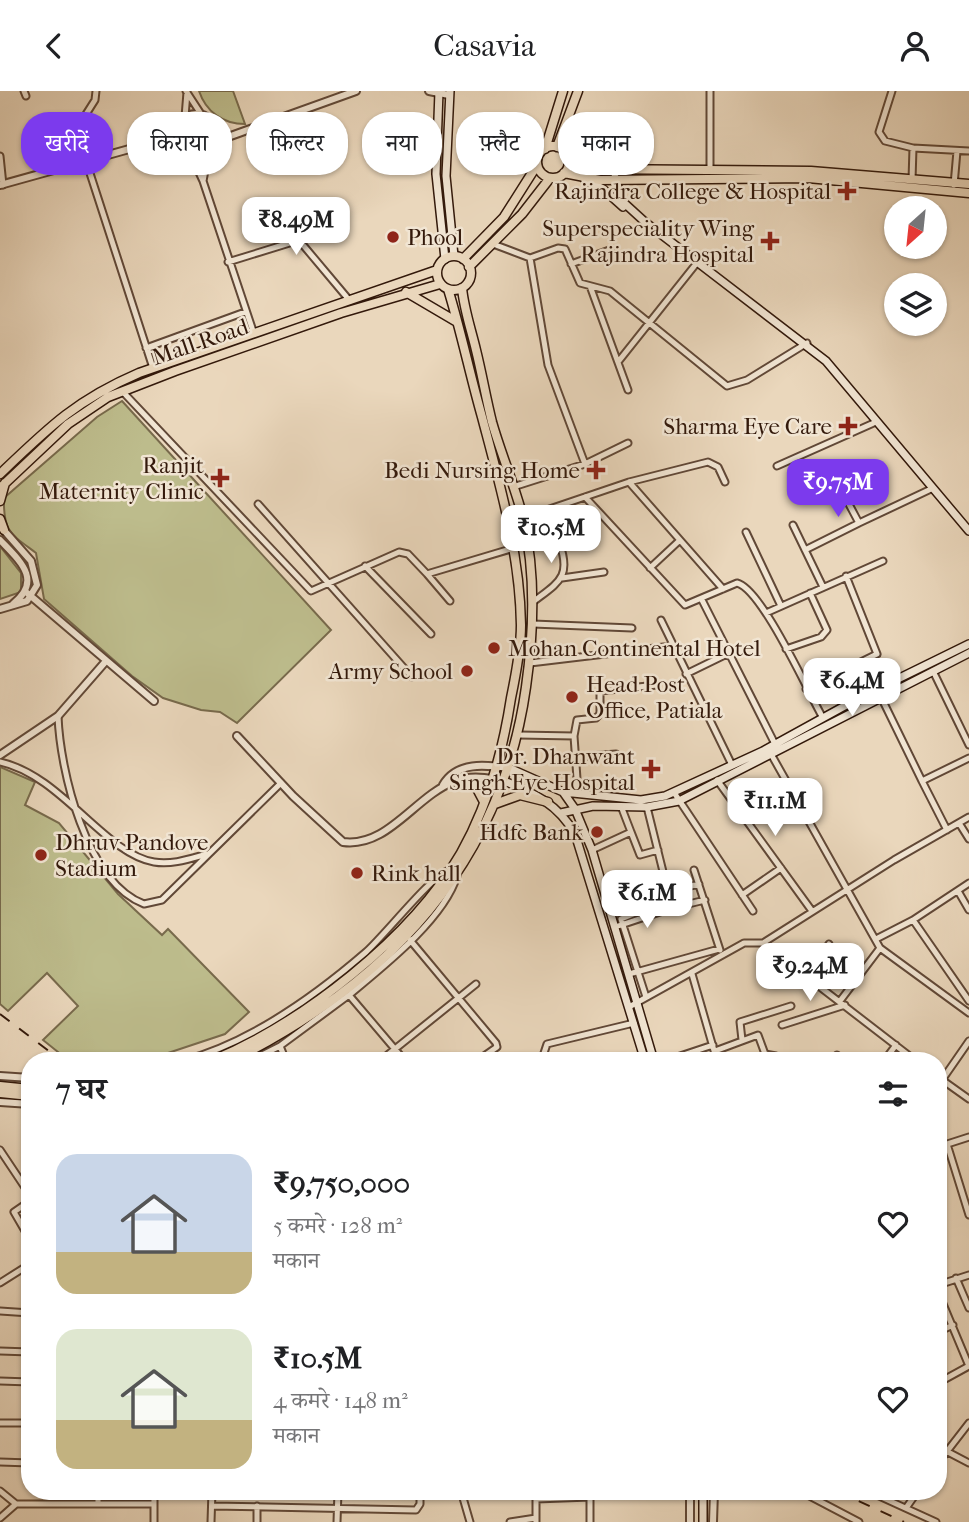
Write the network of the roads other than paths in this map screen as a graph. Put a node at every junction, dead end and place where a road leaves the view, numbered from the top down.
1 (96, 91) edge
2 (353, 91) edge
3 (429, 91) edge
4 (563, 91) edge
5 (578, 91) edge
6 (710, 91) edge
7 (882, 91) edge
8 (187, 92) edge
9 (439, 92) edge
10 (450, 93) edge
11 (892, 93) edge
12 (87, 112) edge
13 (185, 112) edge
14 (200, 112) edge
15 (571, 112) edge
16 (232, 134) edge
17 (557, 147) edge
18 (913, 148) junction
19 (545, 149) joint
20 (957, 151) junction
21 (969, 151) edge
22 (0, 156) edge
23 (710, 168) junction
24 (654, 169) edge
25 (544, 174) edge
26 (35, 175) edge
27 (89, 175) edge
28 (200, 175) edge
29 (204, 175) edge
30 (531, 175) edge
31 (558, 175) edge
32 (570, 175) edge
33 (615, 175) edge
34 (550, 177) junction
35 (615, 179) junction
36 (585, 180) junction
37 (912, 180) junction
38 (203, 181) junction
39 (969, 184) edge
40 (2, 185) edge
41 (954, 188) junction
42 (969, 193) edge
43 (633, 212) junction
44 (493, 244) junction
45 (612, 249) dead end
46 (530, 258) junction
47 (458, 260) junction
48 (228, 262) junction
49 (571, 264) junction
50 (696, 264) junction
51 (437, 270) junction
52 (444, 286) junction
53 (590, 286) junction
54 (462, 288) junction
55 (406, 292) junction
56 (350, 301) junction
57 (245, 312) junction
58 (457, 322) junction
59 (649, 323) junction
60 (254, 334) junction
61 (807, 343) junction
62 (146, 348) junction
63 (618, 362) junction
64 (153, 368) junction
65 (628, 390) dead end
66 (122, 391) junction
67 (876, 422) junction
68 (628, 443) dead end
69 (585, 464) junction
70 (777, 466) dead end
71 (0, 474) edge
72 (834, 476) dead end
73 (629, 482) junction
74 (725, 482) dead end
75 (2, 485) edge
76 (513, 487) junction
77 (931, 489) junction
78 (585, 497) junction
79 (0, 501) edge
80 (258, 504) dead end
81 (523, 518) junction
82 (0, 519) edge
83 (859, 523) junction
84 (793, 525) dead end
85 (2, 528) edge
86 (746, 531) dead end
87 (969, 531) edge
88 (525, 533) junction
89 (0, 540) edge
90 (680, 540) junction
91 (514, 548) junction
92 (805, 550) junction
93 (883, 561) dead end
94 (365, 566) junction
95 (650, 568) junction
96 (604, 572) dead end
97 (427, 574) junction
98 (846, 576) junction
99 (562, 578) junction
100 (328, 584) junction
101 (822, 587) junction
102 (723, 589) junction
103 (810, 593) junction
104 (29, 594) junction
105 (702, 600) junction
106 (450, 601) dead end
107 (533, 602) junction
108 (781, 606) junction
109 (0, 609) edge
110 (766, 613) junction
111 (661, 620) dead end
112 (533, 624) junction
113 (632, 628) dead end
114 (431, 634) dead end
115 (969, 643) edge
116 (672, 646) junction
117 (786, 649) junction
118 (729, 653) junction
119 (969, 653) edge
120 (106, 661) junction
121 (530, 663) junction
122 (933, 671) junction
123 (686, 674) junction
124 (412, 677) dead end
125 (657, 685) dead end
126 (806, 689) junction
127 (881, 697) junction
128 (154, 701) dead end
129 (58, 716) junction
130 (823, 718) junction
131 (519, 735) junction
132 (237, 736) dead end
133 (575, 737) junction
134 (794, 738) junction
135 (775, 744) junction
136 (969, 745) edge
137 (616, 754) dead end
138 (771, 754) junction
139 (0, 755) edge
140 (576, 757) junction
141 (969, 758) edge
142 (0, 762) edge
143 (732, 765) junction
144 (495, 766) junction
145 (509, 768) junction
146 (491, 779) junction
147 (718, 780) junction
148 (456, 781) junction
149 (504, 781) junction
150 (922, 781) junction
151 (281, 783) junction
152 (443, 787) junction
153 (563, 792) junction
154 (579, 793) junction
155 (677, 797) junction
156 (548, 802) junction
157 (72, 803) junction
158 (484, 803) junction
159 (495, 804) junction
160 (621, 806) junction
161 (647, 807) junction
162 (575, 809) junction
163 (561, 813) junction
164 (969, 817) edge
165 (959, 823) junction
166 (947, 830) junction
167 (631, 832) junction
168 (969, 839) edge
169 (592, 850) junction
170 (658, 850) junction
171 (210, 853) junction
172 (781, 869) junction
173 (694, 870) dead end
174 (453, 873) junction
175 (969, 883) edge
176 (699, 884) junction
177 (847, 889) junction
178 (957, 891) junction
179 (668, 892) junction
180 (742, 895) junction
181 (705, 900) junction
182 (672, 908) junction
183 (610, 909) junction
184 (969, 910) edge
185 (752, 911) dead end
186 (812, 911) junction
187 (913, 921) junction
188 (619, 926) junction
189 (876, 939) junction
190 (410, 940) junction
191 (763, 943) junction
192 (829, 944) dead end
193 (880, 948) junction
194 (719, 949) junction
195 (722, 956) junction
196 (637, 972) junction
197 (629, 974) junction
198 (692, 974) junction
199 (808, 976) junction
200 (476, 984) dead end
201 (344, 989) junction
202 (646, 997) junction
203 (459, 998) junction
204 (839, 1001) junction
205 (969, 1001) edge
206 (637, 1002) junction
207 (845, 1005) junction
208 (791, 1006) dead end
209 (629, 1007) junction
210 (969, 1013) edge
211 (634, 1023) junction
212 (782, 1025) dead end
213 (742, 1040) junction
214 (969, 1041) edge
215 (896, 1045) junction
216 (280, 1046) junction
217 (714, 1048) junction
218 (396, 1049) junction
219 (211, 1052) edge
220 (228, 1052) edge
221 (247, 1052) edge
222 (268, 1052) edge
223 (282, 1052) edge
224 (392, 1052) edge
225 (398, 1052) edge
226 (490, 1052) edge
227 (544, 1052) edge
228 (642, 1052) edge
229 (651, 1052) edge
230 (699, 1052) edge
231 (715, 1052) edge
232 (764, 1052) edge
233 (891, 1052) edge
234 (905, 1052) edge
235 (947, 1069) edge
236 (0, 1076) edge
237 (21, 1077) edge
238 (947, 1083) edge
239 (0, 1086) edge
240 (21, 1088) edge
241 (0, 1093) edge
242 (21, 1095) edge
243 (969, 1099) edge
244 (0, 1102) edge
245 (21, 1103) edge
246 (969, 1137) edge
247 (947, 1144) joint
248 (0, 1150) edge
249 (21, 1182) edge
250 (21, 1206) edge
251 (969, 1215) edge
252 (21, 1223) edge
253 (21, 1270) edge
254 (969, 1275) edge
255 (956, 1278) junction
256 (947, 1282) edge
257 (0, 1283) edge
258 (969, 1308) edge
259 (0, 1311) edge
260 (21, 1312) edge
261 (947, 1312) edge
262 (953, 1325) junction
263 (947, 1328) edge
264 (0, 1351) edge
265 (21, 1352) edge
266 (969, 1366) edge
267 (947, 1378) edge
268 (0, 1381) edge
269 (21, 1382) edge
270 (0, 1423) edge
271 (21, 1423) edge
272 (969, 1423) edge
273 (947, 1450) edge
274 (947, 1452) edge
275 (0, 1462) edge
276 (21, 1463) edge
277 (969, 1463) edge
278 (0, 1491) edge
279 (98, 1500) edge
280 (154, 1500) edge
281 (212, 1500) edge
282 (338, 1500) edge
283 (420, 1500) edge
284 (464, 1500) edge
285 (538, 1500) edge
286 (590, 1500) edge
287 (690, 1500) edge
288 (703, 1500) edge
289 (714, 1500) edge
290 (817, 1500) edge
291 (886, 1500) edge
292 (912, 1500) edge
293 (16, 1504) junction
294 (98, 1504) junction
295 (154, 1504) junction
296 (212, 1506) junction
297 (257, 1506) junction
298 (338, 1509) junction
299 (906, 1509) junction
300 (0, 1518) edge
301 (537, 1521) edge
302 (154, 1522) edge
303 (211, 1522) edge
304 (257, 1522) edge
305 (337, 1522) edge
306 (470, 1522) edge
307 (510, 1522) edge
308 (590, 1522) edge
309 (690, 1522) edge
310 (702, 1522) edge
311 (713, 1522) edge
312 (859, 1522) edge
313 (936, 1522) edge

1 - 12 street
2 - 16 street
3 - 9 street
4 - 19 main road
5 - 15 main road
6 - 23 street
7 - 11 street
8 - 13 street
8 - 14 street
9 - 10 street
9 - 47 main road
10 - 47 main road
11 - 18 street
17 - 19 main road
18 - 20 street
18 - 37 street
20 - 21 street
20 - 41 street
22 - 40 street
23 - 24 main road
23 - 37 main road
25 - 34 main road
26 - 40 street
27 - 62 street
28 - 38 street
29 - 38 street
30 - 47 main road
31 - 34 main road
32 - 36 main road
33 - 35 main road
34 - 44 main road
35 - 36 main road
35 - 41 main road
35 - 43 main road
36 - 43 main road
37 - 41 main road
38 - 48 street
39 - 41 main road
41 - 42 main road
43 - 50 main road
44 - 46 street
44 - 47 main road
45 - 49 street
46 - 49 street
46 - 69 street
47 - 51 main road
47 - 54 main road
48 - 56 street
48 - 57 street
49 - 53 street
50 - 59 street
50 - 61 main road
51 - 52 main road
51 - 56 main road, Mall Road
52 - 54 main road, Mall Road
52 - 55 main road, Mall Road
52 - 58 main road
53 - 59 street
53 - 63 street
54 - 76 main road
55 - 58 main road
55 - 66 main road, Mall Road
56 - 60 main road, Mall Road
57 - 60 street
57 - 62 street
58 - 91 main road
59 - 61 street
59 - 63 street
60 - 64 main road, Mall Road
61 - 67 main road
62 - 64 street
63 - 65 street
64 - 71 main road, Mall Road
66 - 75 main road, Mall Road
66 - 100 street
67 - 70 street
67 - 77 main road
68 - 69 street
69 - 76 street
72 - 83 street
73 - 74 street
73 - 78 street
73 - 90 street
75 - 79 main road
76 - 81 main road
77 - 83 street
77 - 87 main road
78 - 81 street
78 - 95 street
80 - 100 street
81 - 88 main road
82 - 85 main road
83 - 92 street
84 - 92 street
85 - 104 street
86 - 108 street
88 - 99 street
88 - 107 main road
89 - 104 street
90 - 95 street
90 - 102 street
91 - 97 street
91 - 144 main road
92 - 101 street
93 - 98 street
94 - 97 street
94 - 100 street
94 - 114 street
95 - 105 street
96 - 99 street
97 - 106 street
98 - 101 street
98 - 126 street
99 - 107 street
100 - 124 street
101 - 103 street
102 - 105 street
102 - 110 street
103 - 108 street
103 - 117 street
104 - 109 street
104 - 120 street
105 - 118 street
107 - 112 main road
108 - 110 street
110 - 117 street
111 - 116 street
112 - 113 street
112 - 121 main road
115 - 130 main road
116 - 121 street
116 - 123 street
117 - 126 street
118 - 123 street
118 - 135 street
119 - 122 main road
120 - 128 street
120 - 129 street
121 - 131 main road
122 - 127 main road
122 - 136 street
123 - 143 street
125 - 133 street
126 - 130 street
127 - 134 main road
127 - 150 street
129 - 139 street
129 - 157 street
130 - 134 main road
131 - 133 street
131 - 145 main road
132 - 151 street
133 - 140 street
134 - 135 main road
134 - 138 main road
135 - 143 main road
137 - 140 street
138 - 147 main road
138 - 177 street
140 - 154 street
141 - 150 street
142 - 157 street
143 - 155 main road
144 - 145 street
144 - 146 main road
144 - 152 street
145 - 149 main road
145 - 153 main road
146 - 148 street
146 - 149 street
146 - 158 main road
147 - 155 main road
147 - 172 street
148 - 152 street
148 - 158 main road
149 - 156 main road
149 - 159 main road
150 - 166 street
151 - 152 street
151 - 171 street
153 - 154 main road
153 - 162 main road
154 - 155 main road
155 - 161 main road
155 - 180 street
156 - 159 main road
156 - 163 main road
157 - 171 street
157 - 171 street
158 - 174 main road
159 - 174 main road
160 - 161 main road
160 - 162 main road
160 - 167 street
161 - 170 street
162 - 163 main road
162 - 169 main road
163 - 209 main road
164 - 165 street
165 - 166 street
165 - 168 street
166 - 177 street
167 - 169 street
167 - 170 street
169 - 183 main road
170 - 179 street
172 - 180 street
172 - 186 street
173 - 176 street
174 - 190 street
174 - 201 main road
174 - 219 street
175 - 178 street
176 - 179 street
176 - 181 street
177 - 186 street
177 - 189 street
178 - 184 street
178 - 187 street
179 - 182 street
180 - 185 street
181 - 182 street
181 - 194 street
182 - 188 street
183 - 188 main road
183 - 188 street
186 - 191 street
187 - 189 street
187 - 205 street
188 - 196 street
188 - 197 main road
189 - 193 street
190 - 201 street
190 - 203 street
191 - 195 street
191 - 199 street
192 - 199 street
193 - 204 street
193 - 210 street
194 - 195 street
194 - 196 street
195 - 198 street
196 - 197 street
196 - 202 street
197 - 206 main road
198 - 202 street
198 - 217 street
199 - 204 street
200 - 203 street
201 - 216 street
201 - 218 street
201 - 220 main road
201 - 221 main road
202 - 206 street
203 - 218 street
203 - 226 street
204 - 207 street
206 - 209 street
206 - 229 main road
207 - 212 street
207 - 215 street
208 - 213 street
209 - 211 main road
211 - 227 street
211 - 228 main road
213 - 217 street
213 - 232 street
214 - 235 street
215 - 233 street
215 - 234 street
216 - 222 street
216 - 223 street
217 - 230 street
217 - 231 street
218 - 224 street
218 - 225 street
236 - 237 street
238 - 243 street
239 - 240 main road
241 - 242 main road
244 - 245 street
246 - 247 street
247 - 251 street
248 - 249 street
250 - 252 street
253 - 257 street
254 - 255 street
255 - 256 street
255 - 258 street
259 - 260 street
261 - 262 street
262 - 263 street
262 - 266 street
264 - 265 street
266 - 267 street
268 - 269 street
270 - 271 street
272 - 273 street
274 - 277 street
275 - 276 street
278 - 293 street
279 - 294 street
280 - 295 street
281 - 296 street
282 - 298 street
283 - 298 street
284 - 306 street
285 - 301 street
286 - 308 street
287 - 309 street
288 - 310 main road
289 - 311 street
290 - 312 street
291 - 299 street
292 - 299 street
293 - 294 street
293 - 300 street
294 - 295 street
295 - 302 street
296 - 297 street
296 - 303 street
297 - 298 street
297 - 304 street
298 - 305 street
299 - 313 street
301 - 307 street

